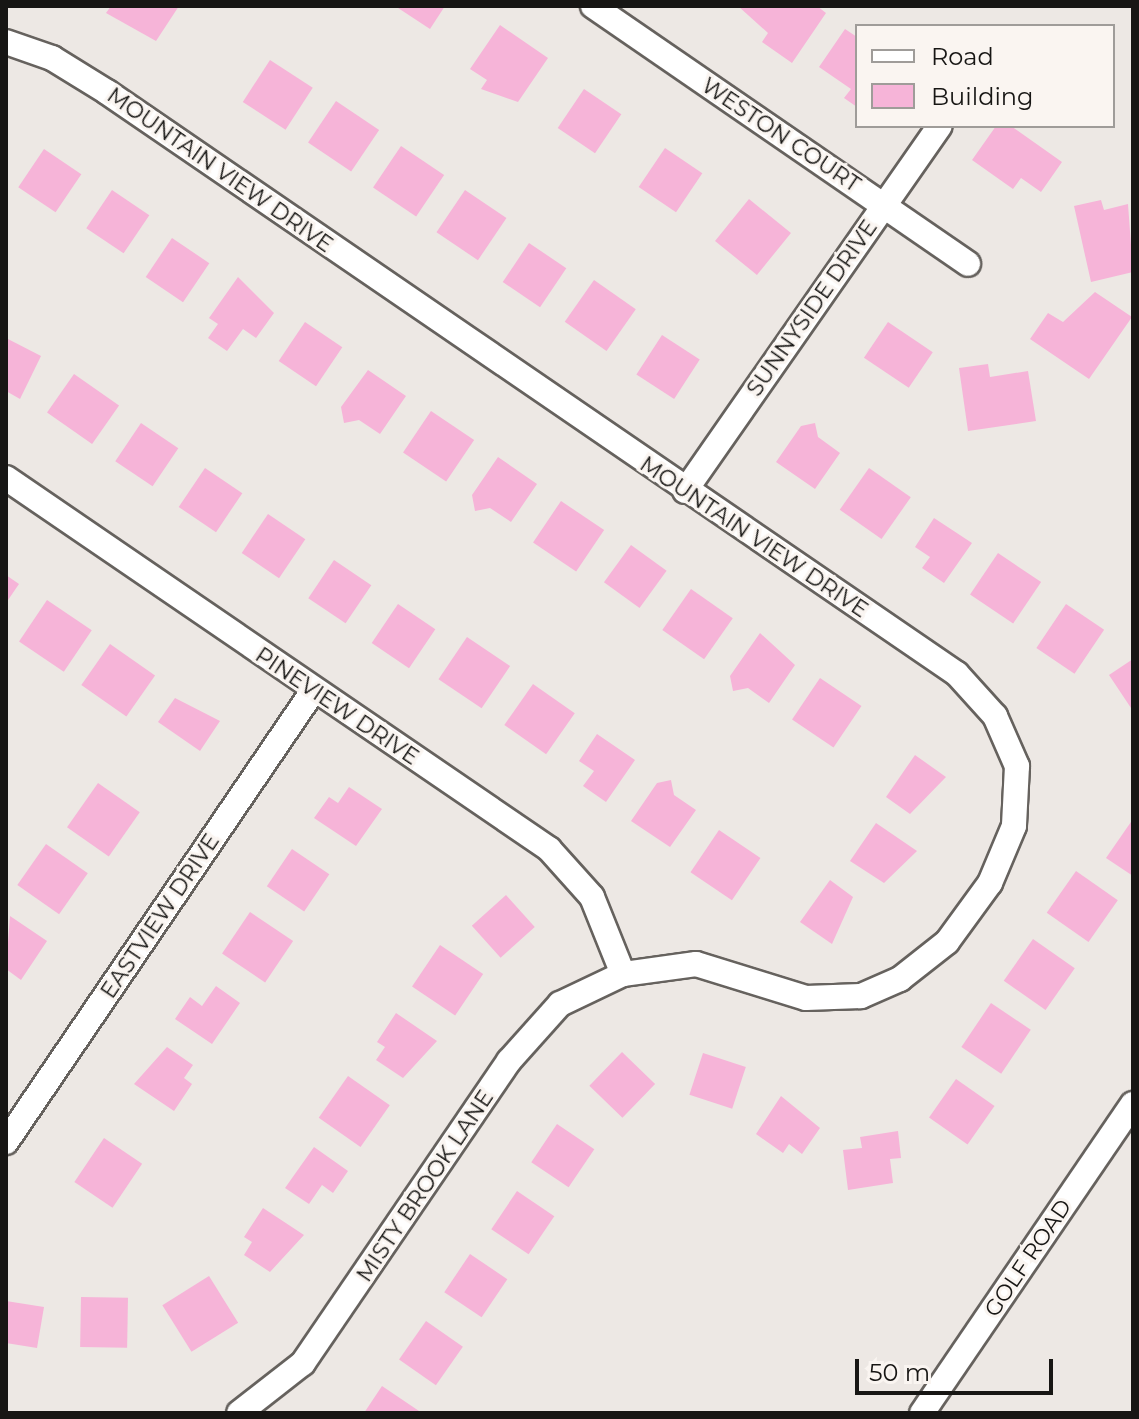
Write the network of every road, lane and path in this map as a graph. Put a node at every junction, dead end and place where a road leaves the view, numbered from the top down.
1 (593, 6) edge
2 (6, 42) edge
3 (939, 128) edge
4 (884, 206) junction
5 (968, 264) dead end
6 (6, 478) edge
7 (685, 491) junction
8 (313, 691) junction
9 (623, 974) junction
10 (1133, 1104) edge
11 (6, 1142) edge
12 (239, 1413) edge
13 (922, 1413) edge

1 - 4 street, WESTON COURT
2 - 7 street, MOUNTAIN VIEW DRIVE
3 - 4 street, SUNNYSIDE DRIVE
4 - 5 street, WESTON COURT
4 - 7 street, SUNNYSIDE DRIVE
6 - 8 street, PINEVIEW DRIVE
7 - 9 street, MOUNTAIN VIEW DRIVE
8 - 9 street, PINEVIEW DRIVE
8 - 11 street, EASTVIEW DRIVE
9 - 12 street, MISTY BROOK LANE
10 - 13 street, GOLF ROAD

